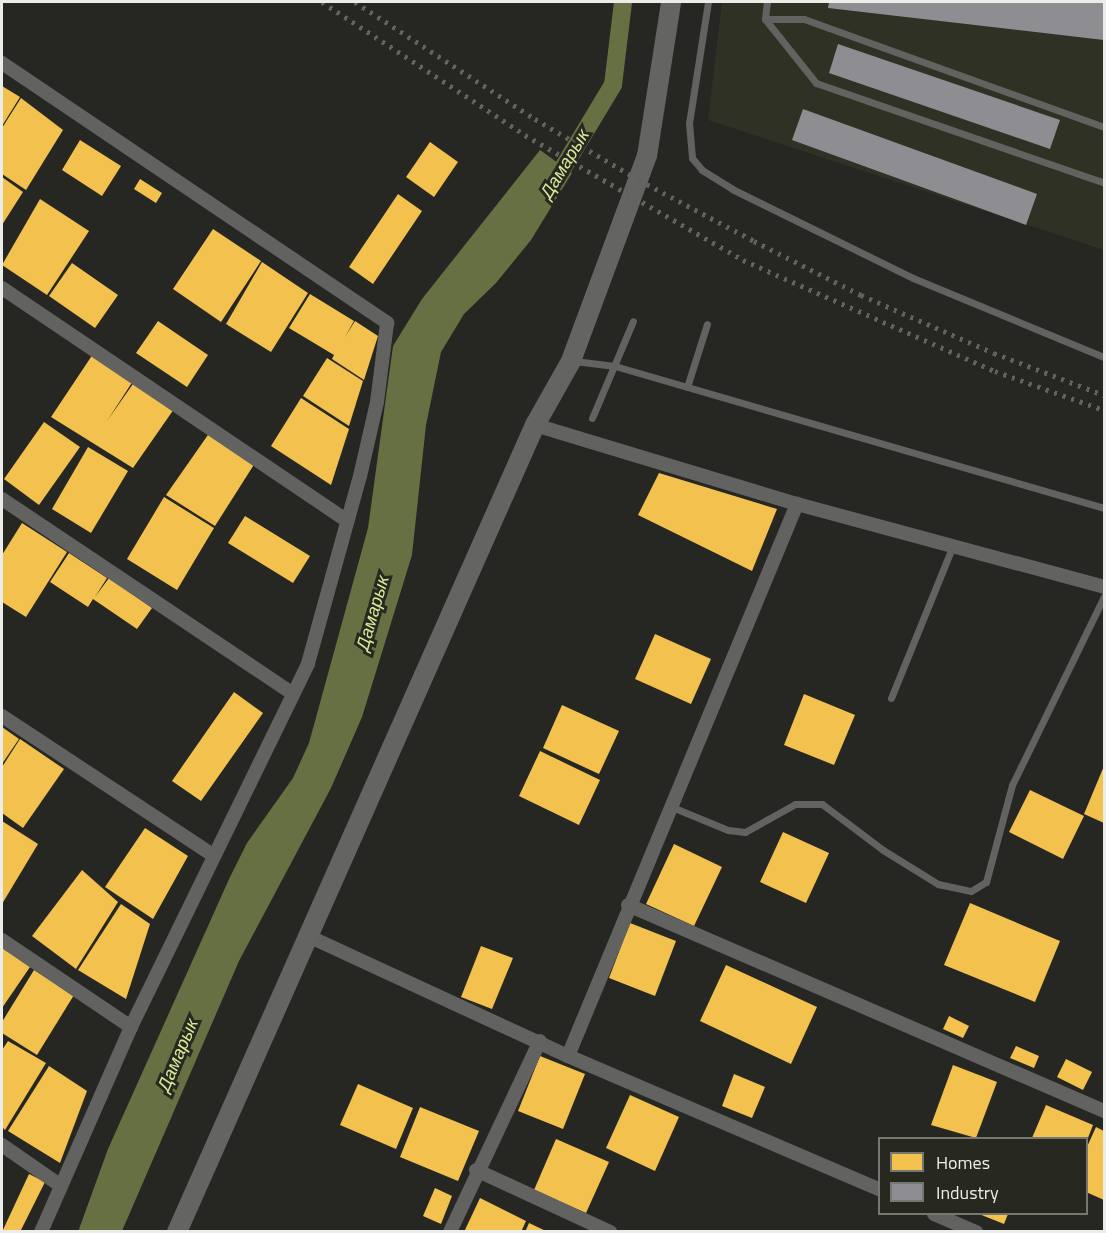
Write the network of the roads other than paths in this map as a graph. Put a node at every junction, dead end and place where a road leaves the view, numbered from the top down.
1 (671, 2) edge
2 (708, 2) edge
3 (767, 2) edge
4 (765, 19) junction
5 (2, 63) edge
6 (1104, 127) edge
7 (1104, 183) edge
8 (2, 288) edge
9 (633, 321) dead end
10 (706, 324) dead end
11 (1104, 357) edge
12 (571, 361) junction
13 (615, 366) junction
14 (687, 387) junction
15 (592, 418) dead end
16 (535, 425) junction
17 (2, 499) edge
18 (797, 504) junction
19 (1104, 508) edge
20 (347, 521) junction
21 (952, 548) junction
22 (1104, 587) edge
23 (1104, 596) edge
24 (293, 694) junction
25 (891, 698) dead end
26 (2, 716) edge
27 (669, 806) junction
28 (214, 856) junction
29 (628, 905) junction
30 (308, 936) junction
31 (2, 940) edge
32 (131, 1027) junction
33 (540, 1041) junction
34 (568, 1056) junction
35 (1104, 1111) edge
36 (2, 1145) edge
37 (476, 1170) junction
38 (61, 1186) junction
39 (878, 1190) edge
40 (936, 1215) edge
41 (40, 1232) edge
42 (177, 1232) edge
43 (450, 1232) edge
44 (610, 1232) edge
45 (976, 1232) edge

1 - 12 main road
2 - 11 lane
3 - 4 lane
4 - 6 lane
4 - 7 lane
5 - 20 street
8 - 20 street
9 - 13 lane
10 - 14 lane
12 - 13 lane
12 - 16 main road
13 - 14 lane
13 - 15 lane
14 - 19 lane
16 - 18 street
16 - 30 main road
17 - 24 street
18 - 21 street
18 - 27 street
20 - 24 street
21 - 22 street
21 - 25 lane
23 - 27 lane
24 - 28 street
26 - 28 street
27 - 29 street
28 - 32 street
29 - 34 street
29 - 35 street
30 - 33 street
30 - 42 main road
31 - 32 street
32 - 38 street
33 - 34 street
33 - 37 street
34 - 39 street
36 - 38 street
37 - 43 street
37 - 44 street
38 - 41 street
40 - 45 street

